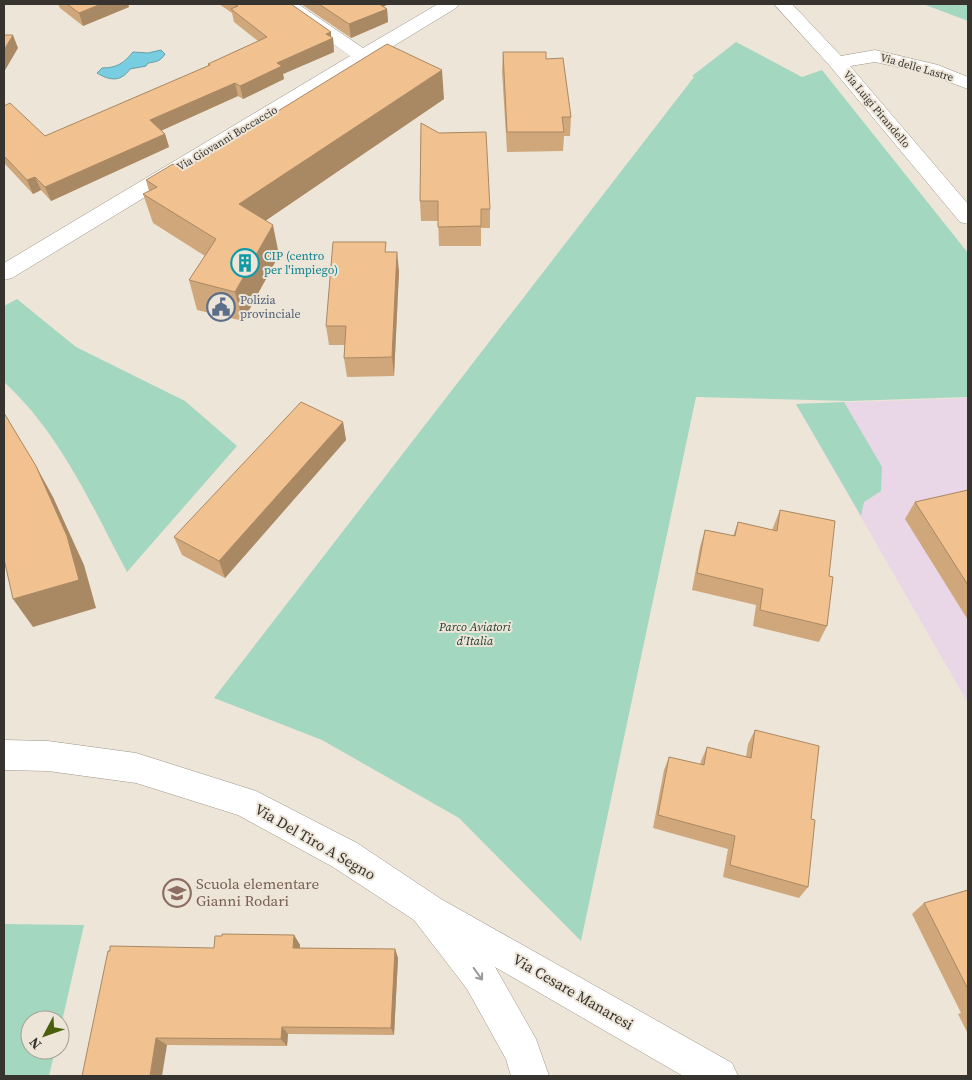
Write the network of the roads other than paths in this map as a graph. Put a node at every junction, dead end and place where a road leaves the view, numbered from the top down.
1 (287, 4) edge
2 (450, 4) edge
3 (783, 4) edge
4 (362, 56) junction
5 (837, 62) junction
6 (968, 83) edge
7 (968, 217) edge
8 (6, 268) edge
9 (4, 755) edge
10 (426, 908) junction
11 (530, 1076) edge
12 (720, 1076) edge

1 - 4 street
2 - 4 street, Via Giovanni Boccaccio
3 - 5 street, Via Luigi Pirandello
4 - 8 street, Via Giovanni Boccaccio
5 - 6 street, Via delle Lastre
5 - 7 street, Via Luigi Pirandello
9 - 10 street, Via Del Tiro A Segno
10 -> 11 street, Via Del Tiro A Segno
10 - 12 street, Via Cesare Manaresi

